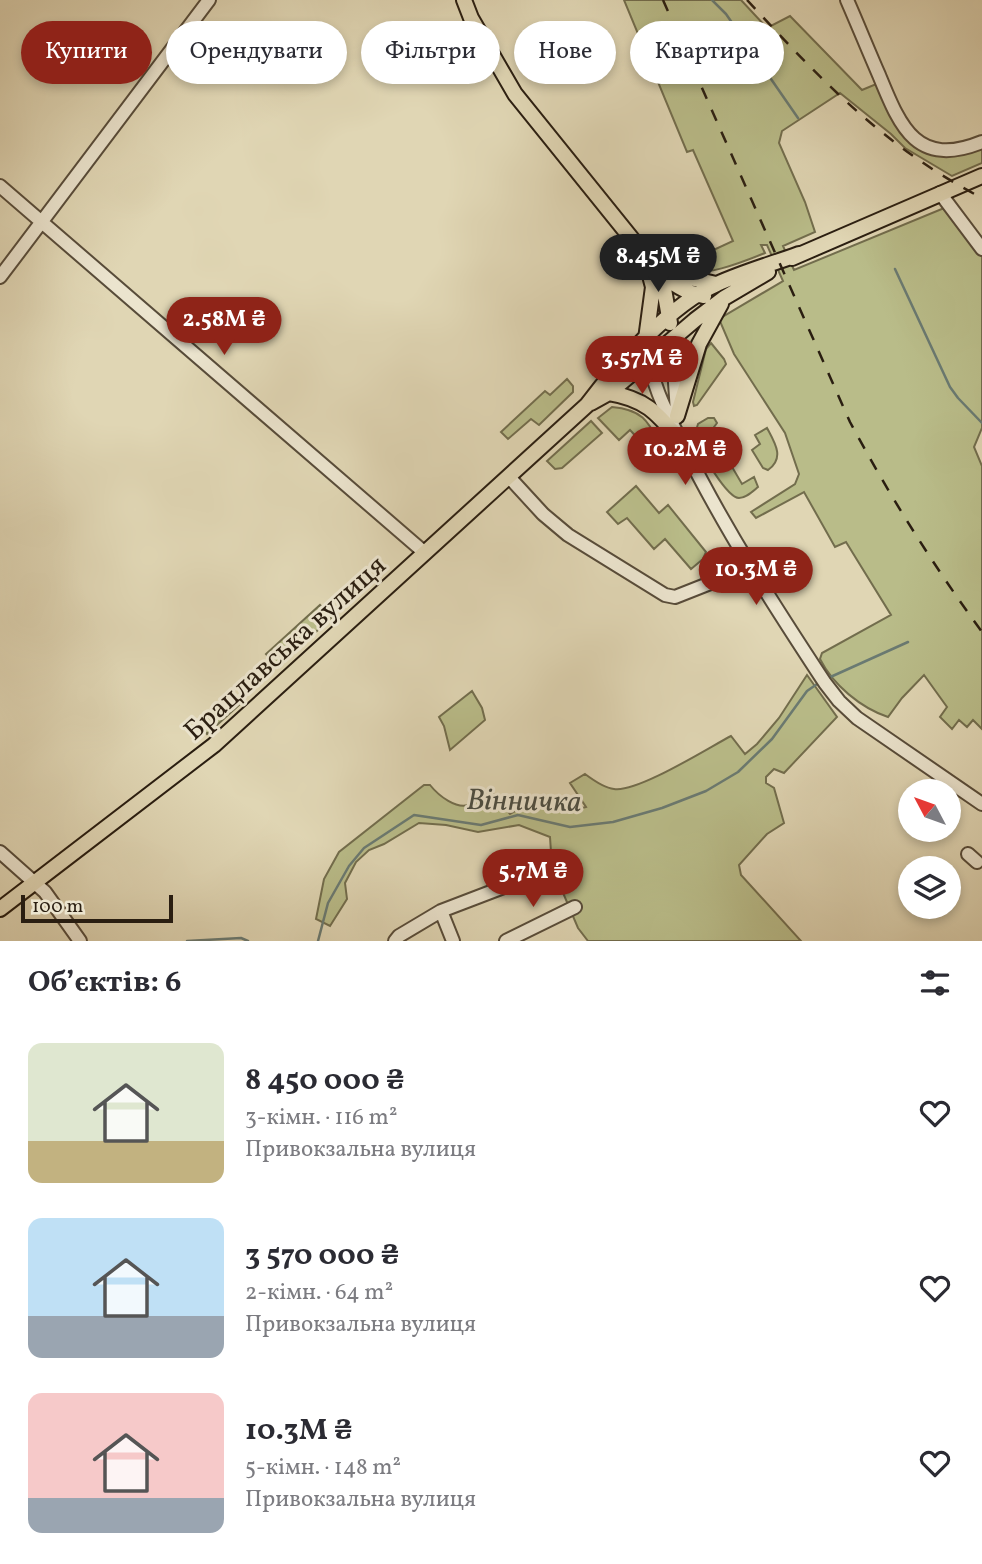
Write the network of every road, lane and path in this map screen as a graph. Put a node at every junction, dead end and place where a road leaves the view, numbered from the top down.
1 (464, 0) edge
2 (847, 0) edge
3 (202, 2) edge
4 (982, 142) edge
5 (982, 176) edge
6 (0, 186) edge
7 (940, 193) junction
8 (41, 221) junction
9 (982, 249) edge
10 (644, 254) junction
11 (799, 254) junction
12 (0, 277) edge
13 (716, 284) junction
14 (698, 295) junction
15 (724, 298) junction
16 (669, 317) junction
17 (646, 339) junction
18 (672, 340) junction
19 (647, 361) junction
20 (609, 393) junction
21 (587, 405) junction
22 (677, 416) junction
23 (680, 440) junction
24 (509, 477) junction
25 (425, 553) junction
26 (751, 567) junction
27 (982, 804) edge
28 (0, 852) edge
29 (530, 877) dead end
30 (36, 882) junction
31 (575, 907) dead end
32 (0, 909) edge
33 (441, 911) junction
34 (80, 941) edge
35 (395, 941) edge
36 (453, 941) edge
37 (506, 941) edge

1 - 10 main road
2 - 4 street
3 - 8 street
5 - 7 main road
6 - 8 street
7 - 9 street
7 - 11 main road
8 - 12 street
8 - 25 street
10 - 13 main road
10 - 14 main road
10 - 16 main road
10 - 17 main road
11 - 13 main road, Брацлавська вулиця
11 - 15 main road, Брацлавська вулиця
13 - 14 main road, Брацлавська вулиця
14 - 15 main road
14 - 16 main road, Брацлавська вулиця
15 - 18 main road, Брацлавська вулиця
15 - 22 main road
16 - 17 main road, Брацлавська вулиця
16 - 18 main road
17 - 19 street
17 - 21 main road, Брацлавська вулиця
18 - 19 main road, Брацлавська вулиця
18 - 22 street
19 - 20 main road, Брацлавська вулиця
19 - 23 street
20 - 21 main road, Брацлавська вулиця
20 - 23 main road
21 - 24 main road, Брацлавська вулиця
22 - 23 street
23 - 26 street
24 - 25 main road, Брацлавська вулиця
24 - 26 street
25 - 30 main road, Брацлавська вулиця
26 - 27 street
28 - 30 street
29 - 33 street
30 - 32 main road, Брацлавська вулиця
30 - 34 street
31 - 37 street
33 - 35 street
33 - 36 street

